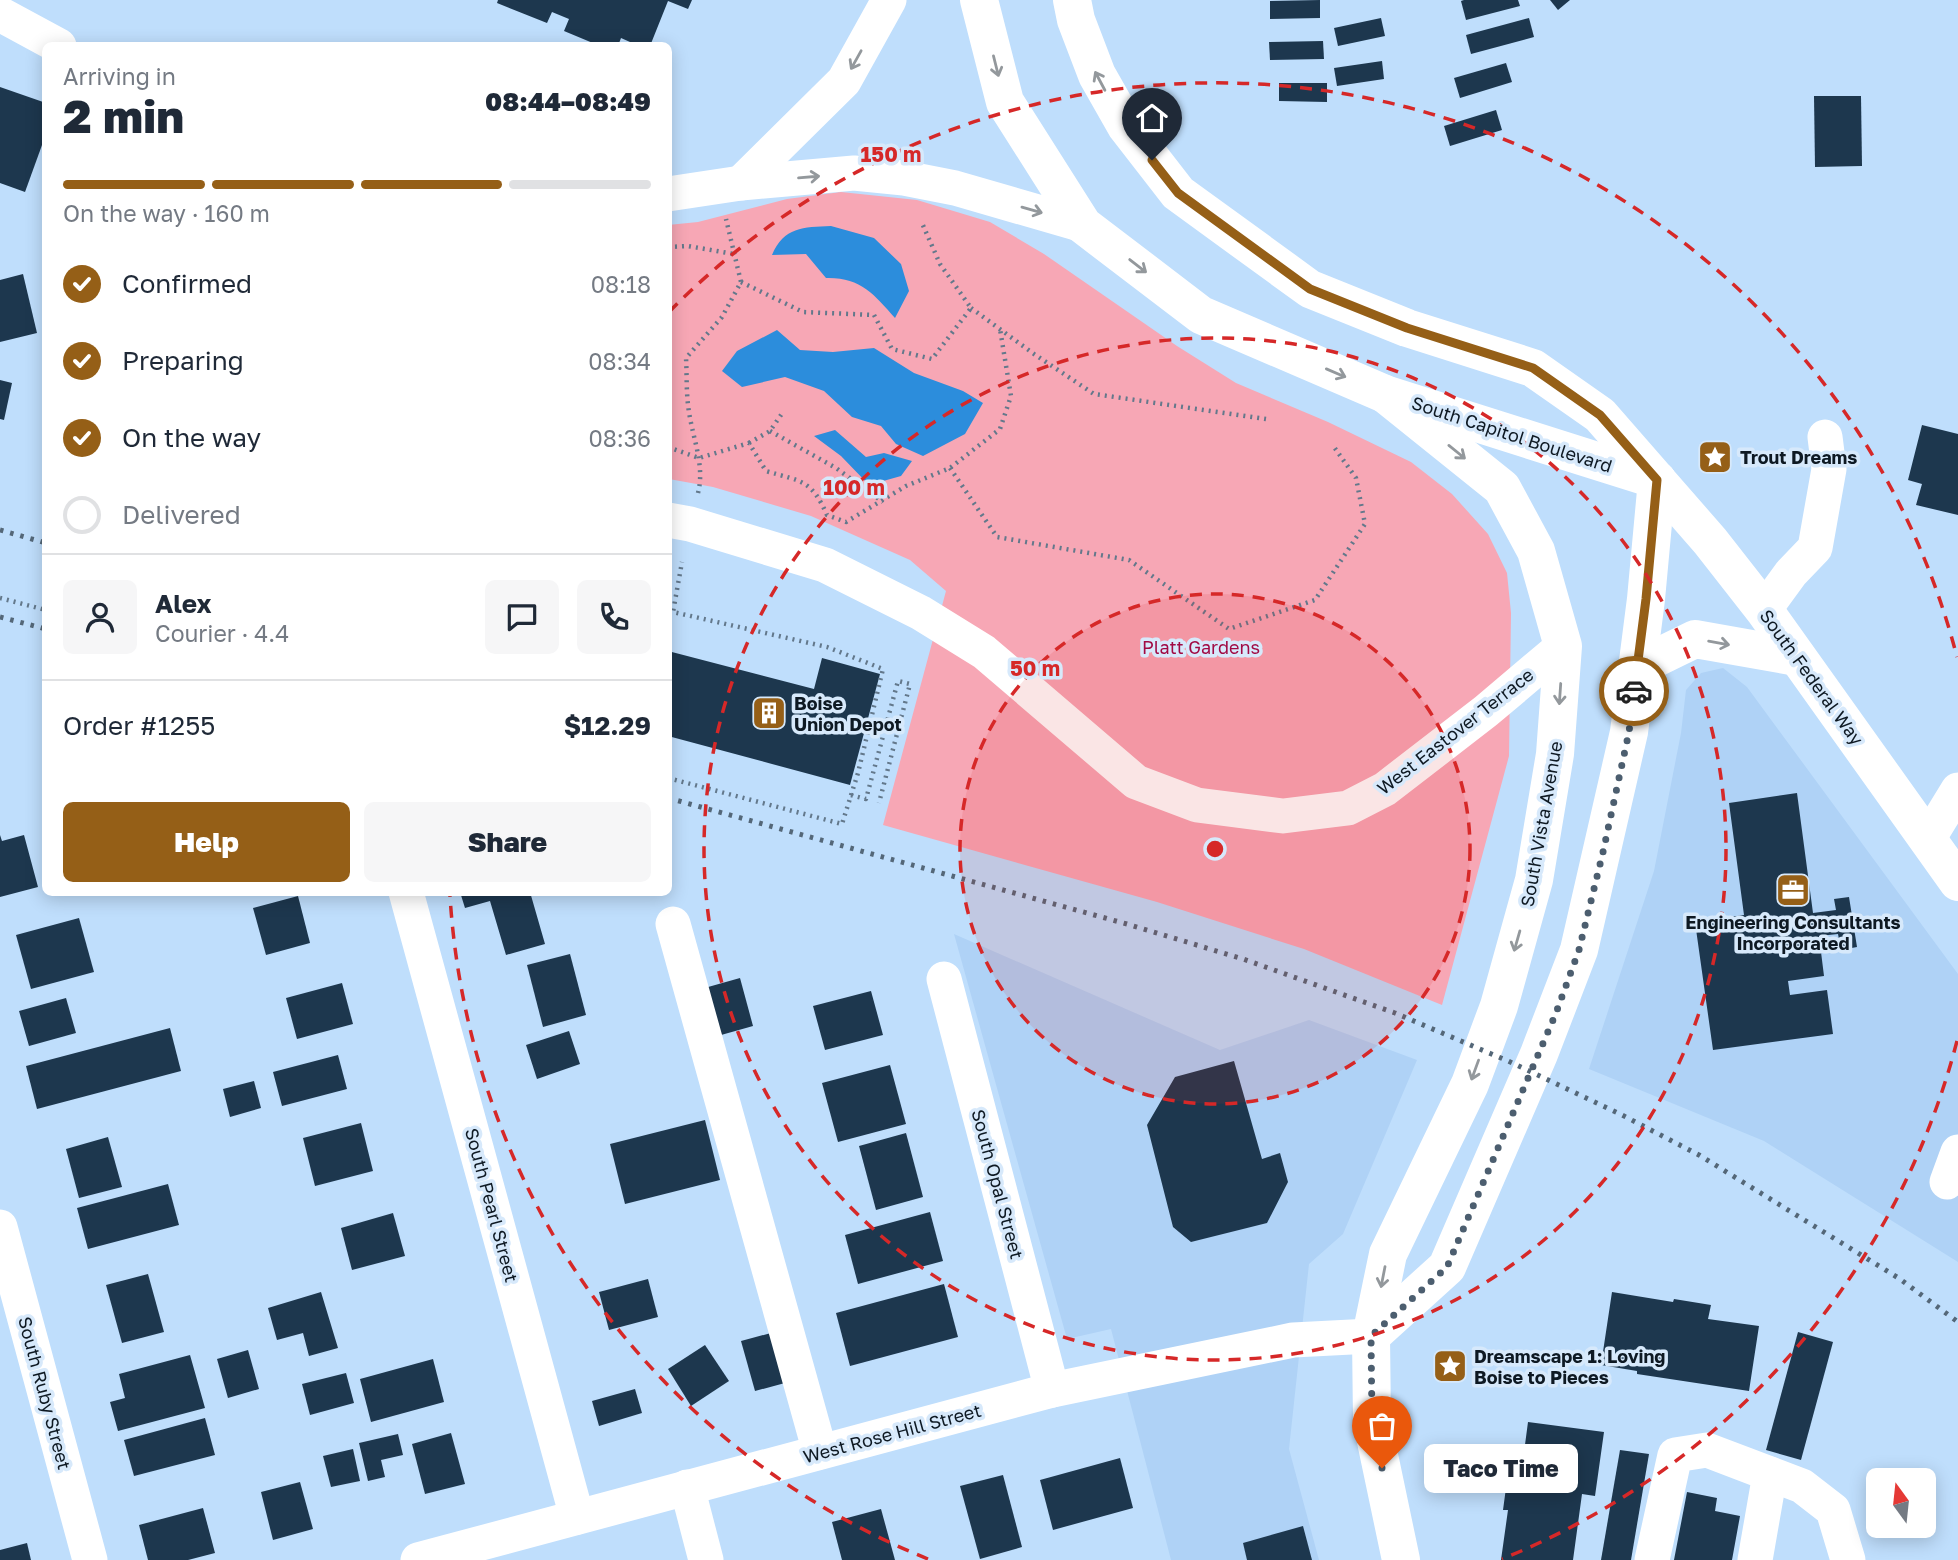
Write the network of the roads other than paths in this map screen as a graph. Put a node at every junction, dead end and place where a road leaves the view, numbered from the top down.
1 (888, 0) edge
2 (979, 0) edge
3 (1072, 0) edge
4 (0, 14) edge
5 (52, 42) edge
6 (741, 183) junction
7 (672, 193) edge
8 (1083, 225) junction
9 (1385, 394) junction
10 (1825, 437) dead end
11 (1657, 480) junction
12 (679, 522) edge
13 (1763, 610) junction
14 (1563, 646) junction
15 (1797, 656) junction
16 (1636, 674) junction
17 (1958, 790) edge
18 (1928, 839) junction
19 (1958, 882) edge
20 (407, 896) edge
21 (673, 924) dead end
22 (944, 979) dead end
23 (0, 1227) edge
24 (1371, 1336) junction
25 (1052, 1390) junction
26 (820, 1452) junction
27 (1770, 1474) junction
28 (687, 1488) junction
29 (577, 1517) junction
30 (90, 1560) edge
31 (418, 1560) edge
32 (706, 1560) edge
33 (1401, 1560) edge
34 (1652, 1560) edge
35 (1755, 1560) edge
36 (1848, 1560) edge

1 -> 6 street
2 -> 8 main road, South Capitol Boulevard
11 -> 3 main road, South Capitol Boulevard
4 - 5 street
6 - 7 street
6 -> 8 street
8 -> 9 main road, South Capitol Boulevard
9 - 11 main road, South Capitol Boulevard
9 -> 14 main road, South Vista Avenue
10 - 13 street
11 - 13 main road, South Federal Way
11 - 16 main road
12 - 14 street, West Eastover Terrace
13 - 15 main road, South Federal Way
14 -> 24 main road, South Vista Avenue
16 -> 15 main road
15 - 18 main road, South Federal Way
16 - 24 main road
17 - 18 street
18 - 19 main road, South Federal Way
20 - 29 street, South Pearl Street
21 - 26 street
22 - 25 street, South Opal Street
23 - 30 street, South Ruby Street
24 - 25 street, West Rose Hill Street
24 - 33 main road, South Vista Avenue
25 - 26 street, West Rose Hill Street
26 - 28 street, West Rose Hill Street
27 - 34 street
27 - 35 street
27 - 36 street
28 - 29 street, West Rose Hill Street
28 - 32 street
29 - 31 street, West Rose Hill Street

